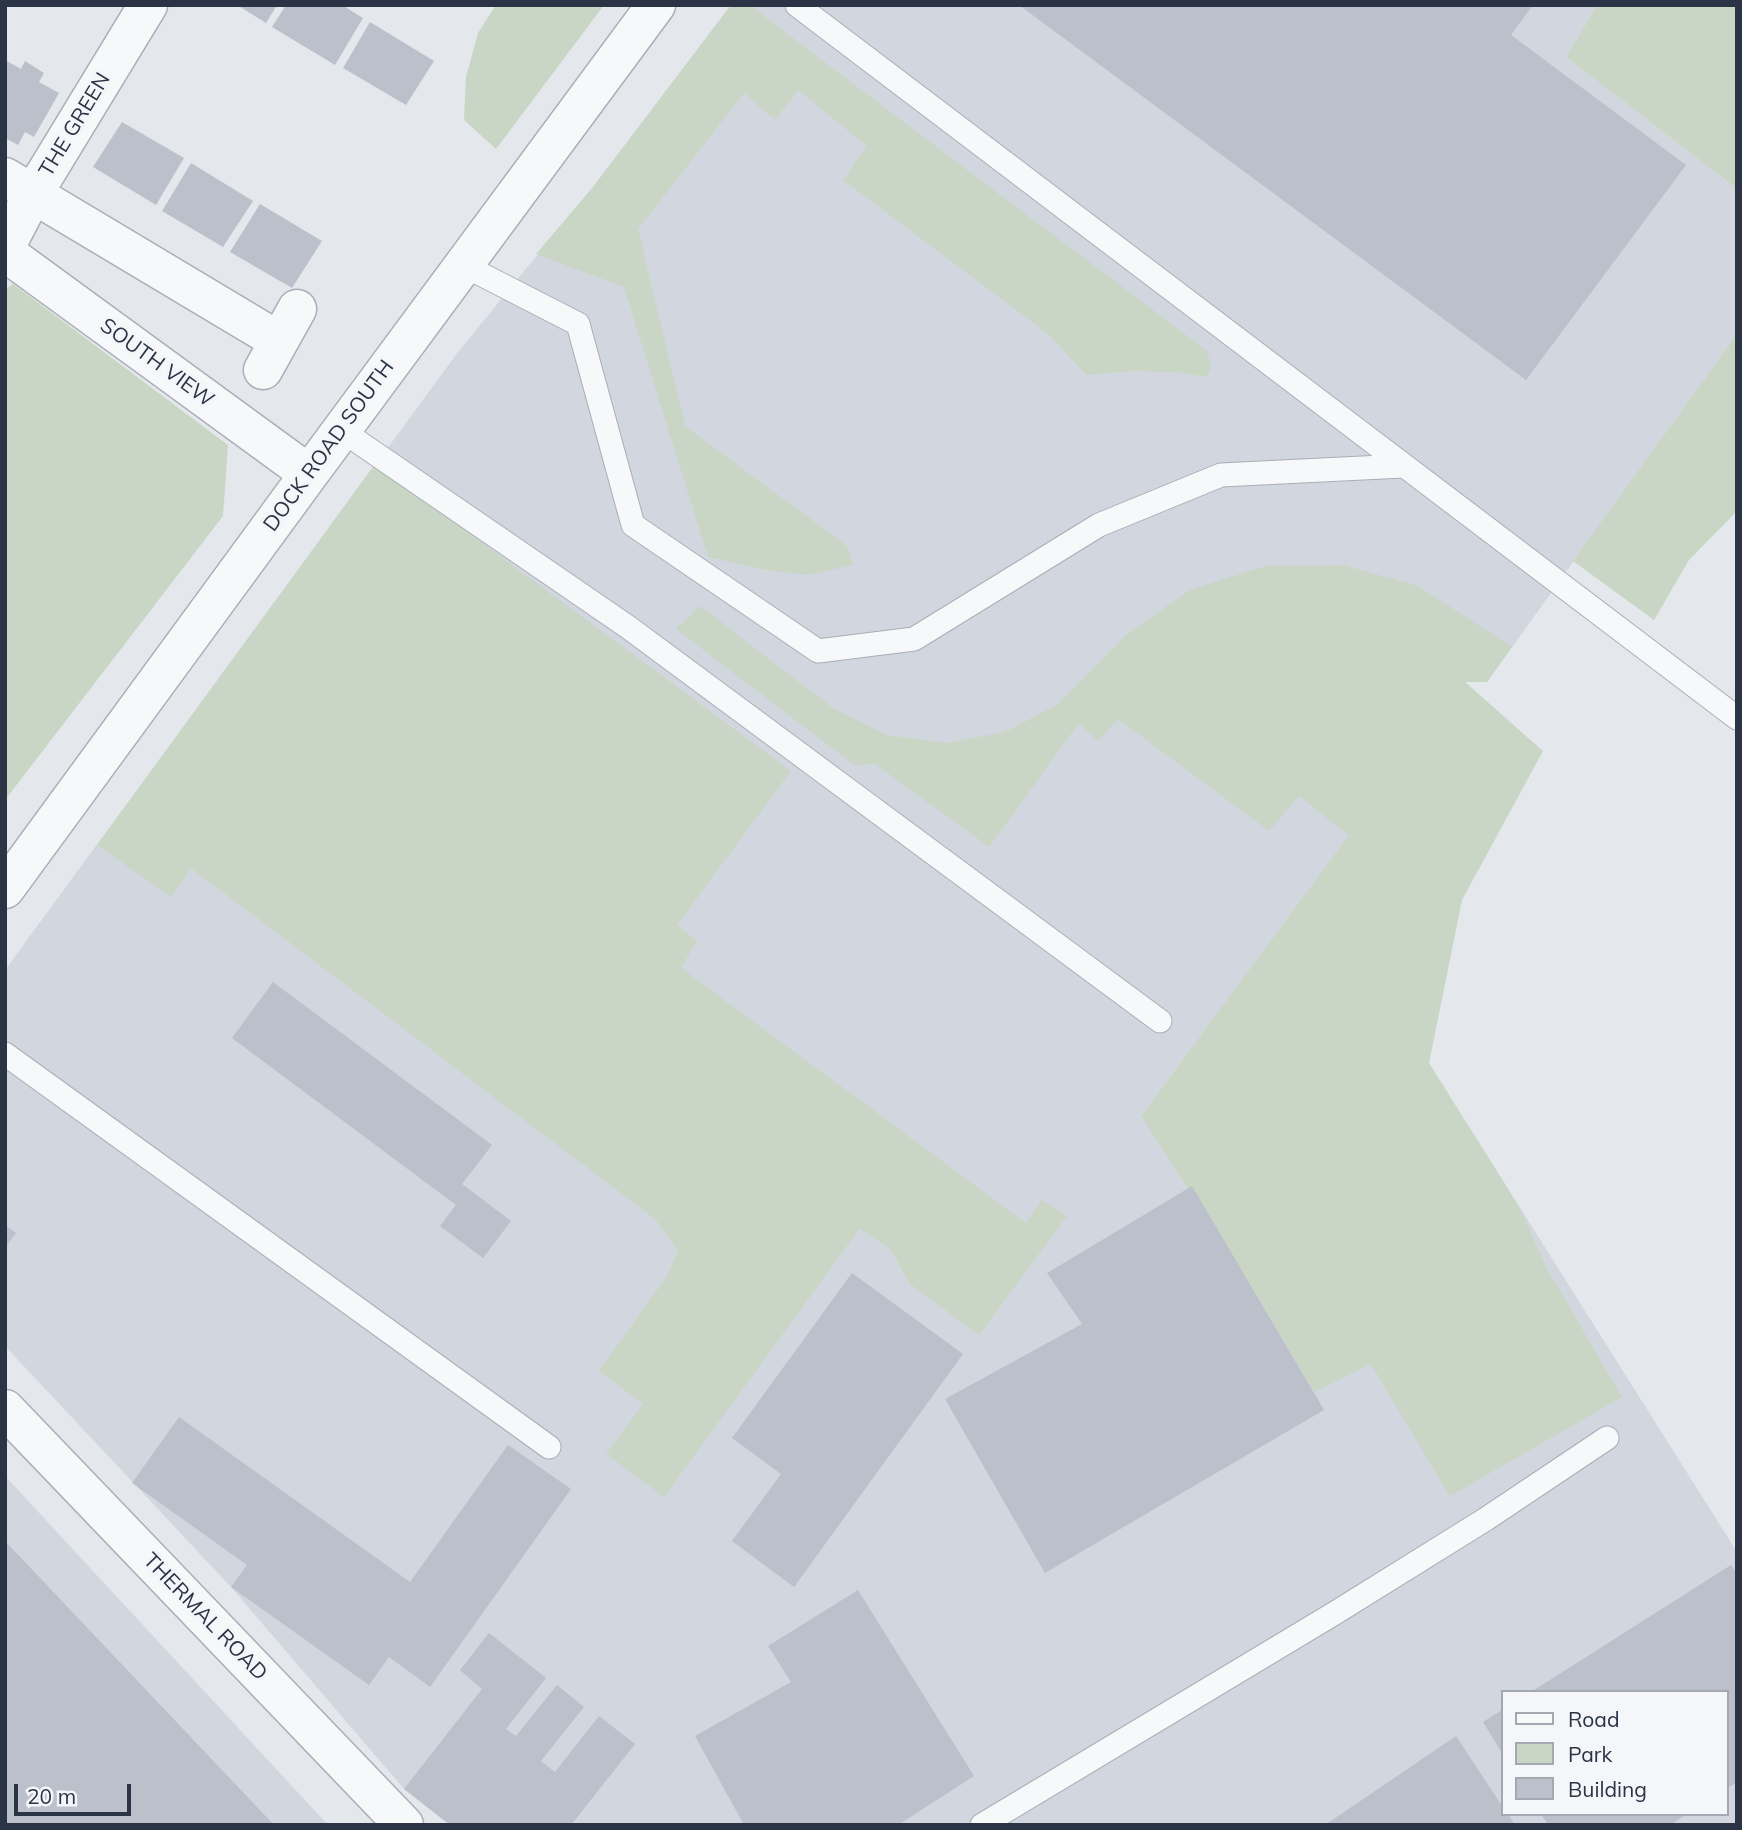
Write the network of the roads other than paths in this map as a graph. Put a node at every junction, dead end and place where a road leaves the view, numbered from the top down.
1 (148, 5) edge
2 (656, 5) edge
3 (797, 5) edge
4 (19, 185) edge
5 (5, 250) edge
6 (463, 265) junction
7 (298, 309) dead end
8 (341, 430) junction
9 (1403, 466) junction
10 (309, 474) junction
11 (1737, 718) edge
12 (5, 889) edge
13 (1160, 1021) dead end
14 (5, 1054) edge
15 (5, 1409) edge
16 (1607, 1438) dead end
17 (549, 1447) dead end
18 (404, 1825) edge
19 (982, 1825) edge

1 - 4 street, THE GREEN
2 - 6 street, DOCK ROAD SOUTH
3 - 9 lane
4 - 5 street, THE GREEN
4 - 7 street
5 - 10 street, SOUTH VIEW
6 - 8 street, DOCK ROAD SOUTH
6 - 9 lane
8 - 10 street, DOCK ROAD SOUTH
8 - 13 lane
9 - 11 lane
10 - 12 street, DOCK ROAD SOUTH
14 - 17 lane
15 - 18 street, THERMAL ROAD
16 - 19 lane

